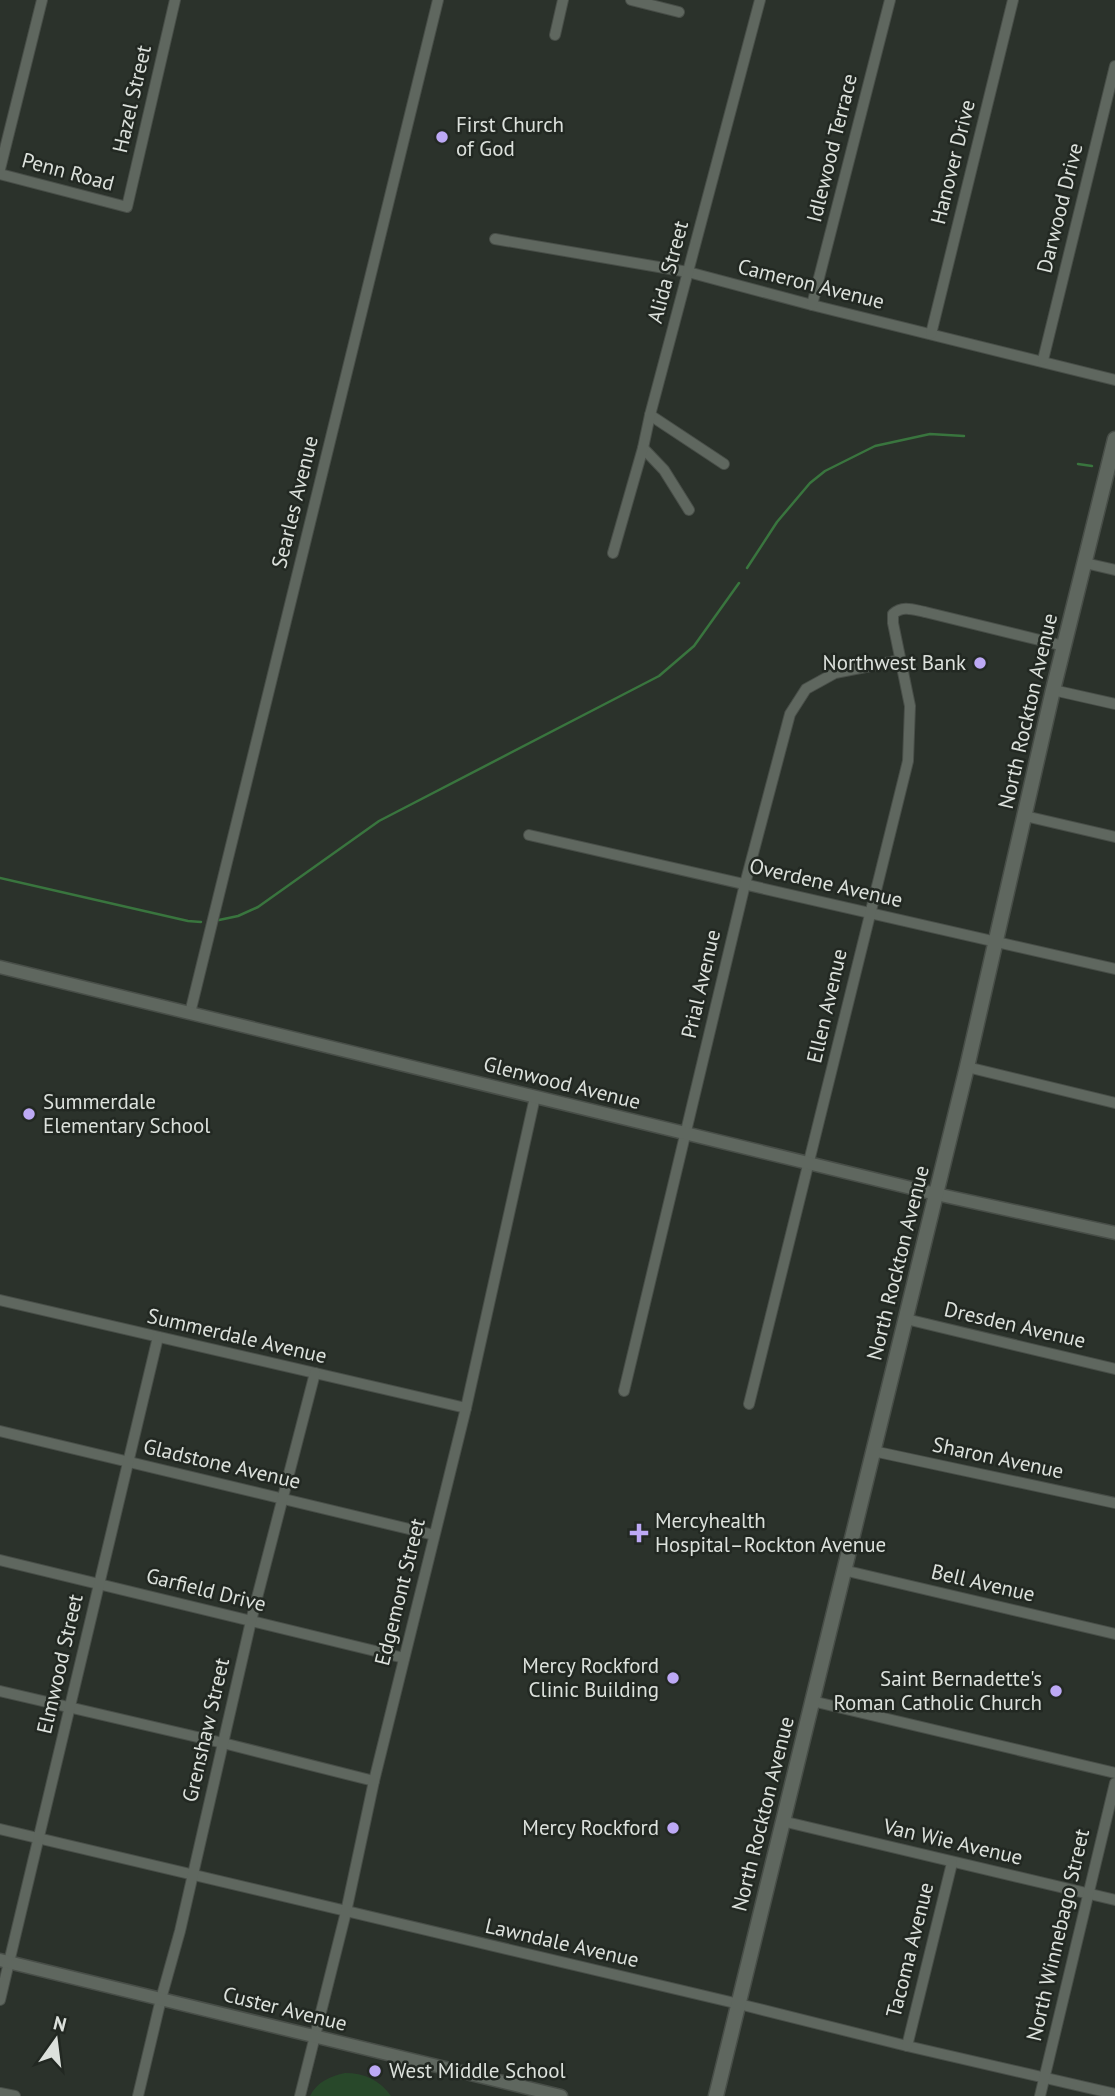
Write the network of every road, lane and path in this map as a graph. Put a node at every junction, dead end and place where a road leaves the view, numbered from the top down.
1 (42, 0) edge
2 (175, 0) edge
3 (438, 0) edge
4 (563, 0) edge
5 (631, 0) edge
6 (760, 0) edge
7 (890, 0) edge
8 (1013, 0) edge
9 (679, 12) dead end
10 (555, 35) dead end
11 (1115, 66) edge
12 (0, 172) edge
13 (127, 207) joint
14 (495, 239) dead end
15 (688, 272) junction
16 (812, 305) junction
17 (932, 334) junction
18 (1043, 360) junction
19 (1115, 380) edge
20 (650, 415) junction
21 (1115, 440) edge
22 (643, 448) junction
23 (724, 464) dead end
24 (689, 510) dead end
25 (613, 553) dead end
26 (1085, 563) junction
27 (1115, 570) edge
28 (1064, 646) junction
29 (901, 660) junction
30 (1053, 690) junction
31 (1115, 704) edge
32 (1025, 816) junction
33 (529, 835) dead end
34 (1115, 837) edge
35 (745, 884) junction
36 (869, 912) junction
37 (996, 942) junction
38 (0, 967) edge
39 (1115, 969) edge
40 (190, 1013) junction
41 (967, 1067) junction
42 (535, 1097) junction
43 (1115, 1103) edge
44 (686, 1133) junction
45 (810, 1163) junction
46 (936, 1194) junction
47 (1115, 1233) edge
48 (0, 1300) edge
49 (906, 1319) junction
50 (158, 1337) junction
51 (1115, 1369) edge
52 (315, 1373) junction
53 (624, 1391) dead end
54 (749, 1404) dead end
55 (466, 1408) junction
56 (0, 1431) edge
57 (873, 1451) junction
58 (128, 1461) junction
59 (282, 1498) junction
60 (1115, 1503) edge
61 (434, 1535) junction
62 (0, 1560) edge
63 (843, 1570) junction
64 (99, 1584) junction
65 (251, 1621) junction
66 (1115, 1634) edge
67 (404, 1658) junction
68 (0, 1691) edge
69 (812, 1701) junction
70 (70, 1708) junction
71 (223, 1743) junction
72 (1115, 1773) edge
73 (373, 1781) junction
74 (1115, 1783) edge
75 (782, 1821) junction
76 (0, 1829) edge
77 (39, 1838) junction
78 (952, 1863) junction
79 (193, 1874) junction
80 (1087, 1894) junction
81 (1115, 1900) edge
82 (346, 1912) junction
83 (5, 1961) edge
84 (161, 1999) junction
85 (0, 2000) edge
86 (739, 2004) junction
87 (314, 2036) junction
88 (906, 2046) junction
89 (1045, 2077) junction
90 (0, 2092) edge
91 (1115, 2094) edge
92 (15, 2096) edge
93 (138, 2096) edge
94 (300, 2096) edge
95 (561, 2096) edge
96 (716, 2096) edge
97 (1040, 2096) edge

1 - 12 street
2 - 13 street, Hazel Street
3 - 40 street, Searles Avenue
4 - 10 street
5 - 9 street
6 - 15 street, Alida Street
7 - 16 street, Idlewood Terrace
8 - 17 street, Hanover Drive
11 - 18 street, Darwood Drive
12 - 13 street, Penn Road
14 - 15 street, Cameron Avenue
15 - 16 street, Cameron Avenue
15 - 20 street, Alida Street
16 - 17 street, Cameron Avenue
17 - 18 street, Cameron Avenue
18 - 19 street, Cameron Avenue
20 - 22 street, Alida Street
20 - 23 street
21 - 26 main road, North Rockton Avenue
22 - 24 street
22 - 25 street, Alida Street
26 - 27 street
26 - 28 main road, North Rockton Avenue
28 - 29 street, Ellen Avenue
28 - 30 main road, North Rockton Avenue
29 - 35 street, Prial Avenue
29 - 36 street, Ellen Avenue
30 - 31 street
30 - 32 main road, North Rockton Avenue
32 - 34 street
32 - 37 main road, North Rockton Avenue
33 - 35 street, Overdene Avenue
35 - 36 street, Overdene Avenue
35 - 44 street, Prial Avenue
36 - 37 street, Overdene Avenue
36 - 45 street, Ellen Avenue
37 - 39 street, Overdene Avenue
37 - 41 main road, North Rockton Avenue
38 - 40 street, Glenwood Avenue
40 - 42 street, Glenwood Avenue
41 - 43 street
41 - 46 main road, North Rockton Avenue
42 - 44 street, Glenwood Avenue
42 - 55 street, Edgemont Street
44 - 45 street, Glenwood Avenue
44 - 53 street, Prial Avenue
45 - 46 street, Glenwood Avenue
45 - 54 street, Ellen Avenue
46 - 47 street, Glenwood Avenue
46 - 49 main road, North Rockton Avenue
48 - 50 street, Summerdale Avenue
49 - 51 street, Dresden Avenue
49 - 57 main road, North Rockton Avenue
50 - 52 street, Summerdale Avenue
50 - 58 street, Elmwood Street
52 - 55 street, Summerdale Avenue
52 - 59 street, Grenshaw Street
55 - 61 street, Edgemont Street
56 - 58 street, Gladstone Avenue
57 - 60 street, Sharon Avenue
57 - 63 main road, North Rockton Avenue
58 - 59 street, Gladstone Avenue
58 - 64 street, Elmwood Street
59 - 61 street, Gladstone Avenue
59 - 65 street, Grenshaw Street
61 - 67 street, Edgemont Street
62 - 64 street, Garfield Drive
63 - 66 street, Bell Avenue
63 - 69 main road, North Rockton Avenue
64 - 65 street, Garfield Drive
64 - 70 street, Elmwood Street
65 - 67 street, Garfield Drive
65 - 71 street, Grenshaw Street
67 - 73 street, Edgemont Street
68 - 70 street
69 - 72 street
69 - 75 main road, North Rockton Avenue
70 - 71 street
70 - 77 street, Elmwood Street
71 - 73 street
71 - 79 street, Grenshaw Street
73 - 82 street, Edgemont Street
74 - 80 street, North Winnebago Street
75 - 78 street, Van Wie Avenue
75 - 86 main road, North Rockton Avenue
76 - 77 street, Lawndale Avenue
77 - 79 street, Lawndale Avenue
77 - 83 street, Elmwood Street
78 - 80 street, Van Wie Avenue
78 - 88 street, Tacoma Avenue
79 - 82 street, Lawndale Avenue
79 - 84 street, Grenshaw Street
80 - 81 street, Van Wie Avenue
80 - 89 street, North Winnebago Street
82 - 86 street, Lawndale Avenue
82 - 87 street, Edgemont Street
83 - 84 street, Custer Avenue
83 - 85 street, Elmwood Street
84 - 87 street, Custer Avenue
84 - 93 street, Grenshaw Street
86 - 88 street, Lawndale Avenue
86 - 96 main road, North Rockton Avenue
87 - 94 street, Edgemont Street
87 - 95 street, Custer Avenue
88 - 89 street, Lawndale Avenue
89 - 91 street, Lawndale Avenue
89 - 97 street, North Winnebago Street
90 - 92 street

